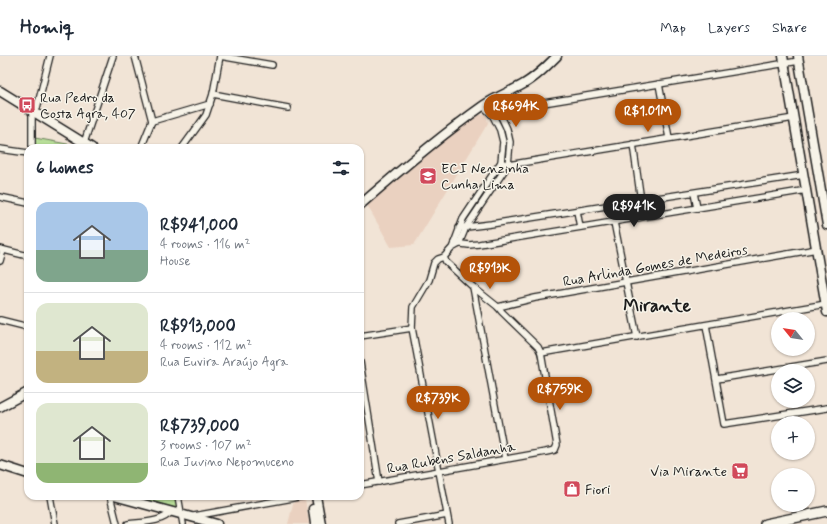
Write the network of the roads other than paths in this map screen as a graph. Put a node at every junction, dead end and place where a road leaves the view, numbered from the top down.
1 (50, 56) edge
2 (113, 56) edge
3 (135, 56) edge
4 (220, 56) edge
5 (557, 56) edge
6 (799, 58) edge
7 (784, 60) edge
8 (272, 65) dead end
9 (659, 84) junction
10 (0, 91) edge
11 (213, 94) junction
12 (210, 104) junction
13 (486, 104) junction
14 (288, 108) dead end
15 (34, 111) junction
16 (498, 112) junction
17 (794, 118) junction
18 (152, 121) junction
19 (669, 138) junction
20 (813, 139) junction
21 (799, 142) junction
22 (84, 143) joint
23 (32, 144) edge
24 (143, 144) edge
25 (185, 144) edge
26 (633, 144) junction
27 (0, 149) edge
28 (24, 152) edge
29 (506, 152) junction
30 (501, 162) junction
31 (508, 165) junction
32 (804, 175) junction
33 (807, 190) junction
34 (694, 193) junction
35 (0, 197) edge
36 (825, 200) edge
37 (641, 201) junction
38 (24, 202) edge
39 (364, 202) edge
40 (697, 208) junction
41 (577, 211) junction
42 (614, 222) junction
43 (827, 225) edge
44 (466, 227) junction
45 (580, 227) junction
46 (459, 228) junction
47 (455, 245) junction
48 (1, 249) edge
49 (817, 249) junction
50 (24, 255) edge
51 (444, 257) junction
52 (0, 260) edge
53 (626, 282) junction
54 (473, 288) junction
55 (498, 306) junction
56 (826, 308) edge
57 (0, 320) edge
58 (706, 325) junction
59 (24, 326) edge
60 (412, 328) junction
61 (364, 335) edge
62 (637, 337) junction
63 (541, 352) junction
64 (827, 360) edge
65 (717, 379) junction
66 (364, 387) edge
67 (24, 394) edge
68 (0, 407) edge
69 (827, 408) edge
70 (505, 459) junction
71 (0, 465) edge
72 (439, 470) junction
73 (24, 473) edge
74 (379, 482) junction
75 (364, 484) edge
76 (51, 500) edge
77 (111, 500) edge
78 (129, 500) edge
79 (179, 500) edge
80 (282, 500) edge
81 (312, 500) edge
82 (317, 500) edge
83 (172, 511) junction
84 (827, 511) edge
85 (182, 514) junction
86 (447, 515) junction
87 (190, 517) junction
88 (55, 524) edge
89 (117, 524) edge
90 (128, 524) edge
91 (183, 524) edge
92 (217, 524) edge
93 (315, 524) edge
94 (321, 524) edge
95 (398, 524) edge
96 (449, 524) edge
97 (765, 524) edge

1 - 15 street
2 - 22 street
3 - 18 street
4 - 8 street
4 - 11 street
5 - 13 street
6 - 7 street
6 - 20 street
7 - 9 street
7 - 17 street
9 - 16 street
9 - 19 street
10 - 15 street
11 - 12 street
11 - 14 street
12 - 18 street
12 - 25 street
13 - 16 street
13 - 29 street
13 - 39 street
15 - 22 street
15 - 23 street
16 - 29 street
17 - 19 street
17 - 21 street
18 - 24 street
19 - 26 street
20 - 21 street
20 - 36 street
21 - 32 street
26 - 31 street
26 - 37 street
27 - 28 street
29 - 30 street
29 - 31 street
30 - 31 street
30 - 46 street
31 - 44 street
32 - 33 street
32 - 34 street
33 - 40 street
33 - 49 street
34 - 37 street
34 - 40 street
35 - 38 street
36 - 43 street
37 - 41 street
40 - 42 street
41 - 44 street
41 - 45 street
42 - 45 street
42 - 53 street
44 - 46 street
44 - 47 street
45 - 47 street
46 - 47 street
47 - 51 street
48 - 50 street
48 - 52 street
49 - 53 street, Rua Arlinda Gomes de Medeiros
49 - 56 street
51 - 54 street
51 - 60 street
53 - 55 street, Rua Arlinda Gomes de Medeiros
53 - 62 street
54 - 55 street
54 - 70 street
55 - 63 street
56 - 58 street
57 - 59 street
58 - 62 street
58 - 65 street
60 - 61 street
60 - 72 street
62 - 63 street
63 - 70 street, Rua Rubens Saldanha
64 - 65 street
65 - 69 street
66 - 74 street
67 - 68 street
70 - 72 street, Rua Rubens Saldanha
71 - 73 street
72 - 74 street, Rua Rubens Saldanha
72 - 86 street
74 - 75 street, Rua Rubens Saldanha
76 - 88 street
77 - 89 street
78 - 83 street
79 - 85 street
80 - 87 street
81 - 93 street
82 - 94 street
83 - 85 street
83 - 90 street
84 - 97 main road
85 - 87 street
85 - 91 street
86 - 95 street
86 - 96 street
87 - 92 street

